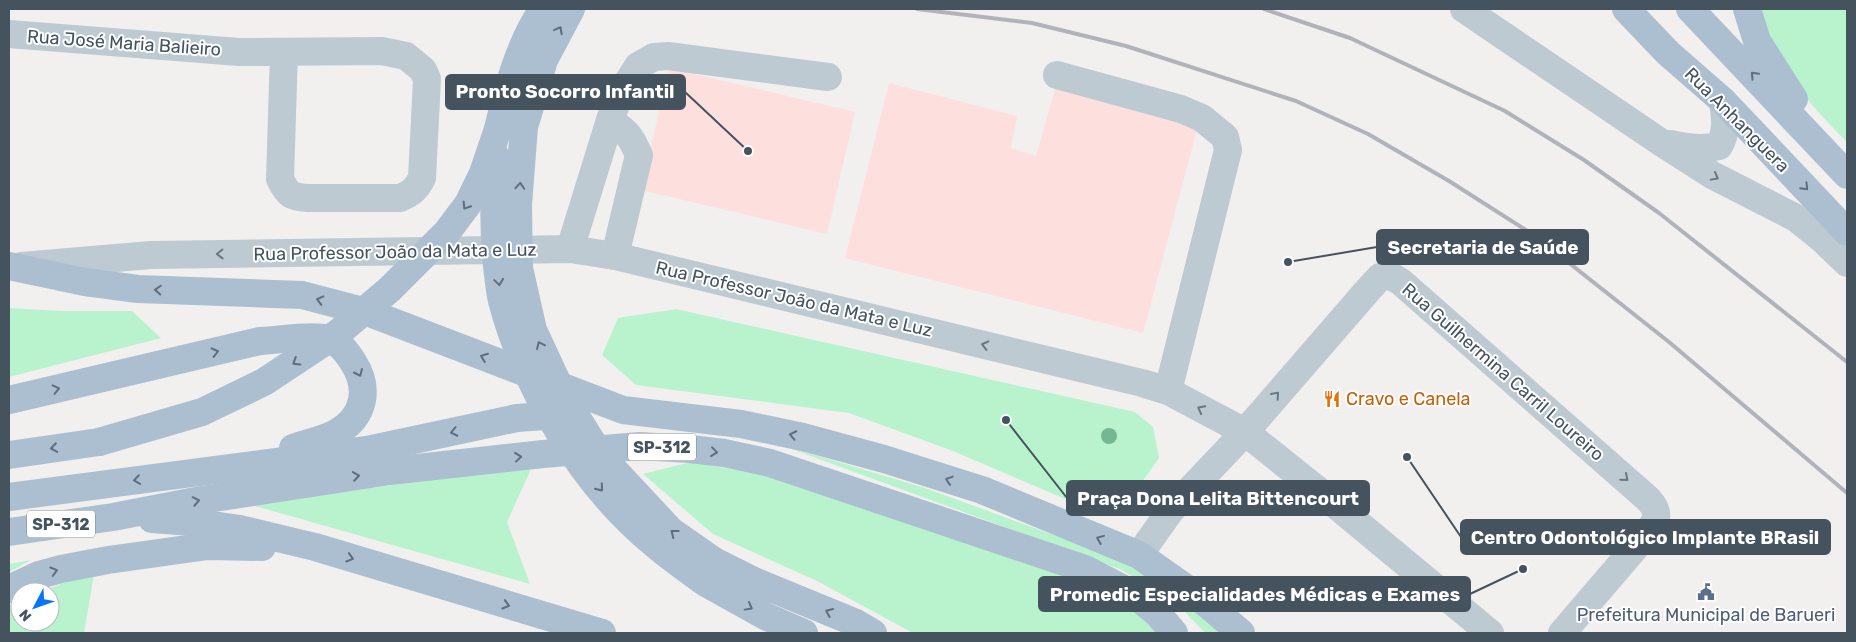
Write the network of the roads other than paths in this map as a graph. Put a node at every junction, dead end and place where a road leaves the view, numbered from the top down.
1 (542, 9) edge
2 (572, 9) edge
3 (1464, 9) edge
4 (1620, 9) edge
5 (1626, 9) edge
6 (1690, 9) edge
7 (1747, 9) edge
8 (9, 34) edge
9 (284, 52) junction
10 (1668, 53) junction
11 (1057, 75) dead end
12 (828, 77) dead end
13 (1723, 101) junction
14 (610, 120) junction
15 (498, 128) junction
16 (1659, 141) junction
17 (1845, 172) edge
18 (1847, 232) edge
19 (570, 249) junction
20 (615, 256) junction
21 (1847, 263) edge
22 (10, 266) edge
23 (1168, 392) junction
24 (9, 400) edge
25 (623, 410) junction
26 (1245, 432) junction
27 (9, 455) edge
28 (254, 464) junction
29 (9, 497) edge
30 (113, 517) junction
31 (9, 532) edge
32 (315, 547) junction
33 (1140, 555) junction
34 (710, 572) junction
35 (9, 589) edge
36 (602, 633) edge
37 (804, 633) edge
38 (873, 633) edge
39 (1174, 633) edge
40 (1241, 633) edge
41 (1490, 633) edge
42 (1562, 633) edge

1 - 15 main road
34 -> 2 main road, SP-312, bridge
3 - 16 street
4 - 10 main road
5 - 10 main road, Rua Anhanguera
17 -> 6 main road
7 - 17 main road
8 - 9 street, Rua José Maria Balieiro
9 - 9 street
10 - 13 main road, Rua Anhanguera
11 - 23 street
12 - 14 street
13 - 16 street
13 -> 18 main road, Rua Anhanguera
14 - 19 street
14 - 20 street
15 -> 27 main road, bridge
15 -> 34 main road, bridge
16 -> 21 street
19 - 20 street, Rua Professor João da Mata e Luz
19 -> 22 street, Rua Professor João da Mata e Luz
23 -> 20 street, Rua Professor João da Mata e Luz
25 -> 22 main road
26 -> 23 street, Rua Professor João da Mata e Luz
24 -> 28 main road
25 -> 28 main road
33 -> 25 main road
26 - 33 street
26 - 41 street, Rua Professor João da Mata e Luz
26 -> 42 street, Rua Guilhermina Carril Loureiro
28 -> 29 main road
30 - 31 main road, SP-312
30 - 32 main road
30 -> 39 main road, SP-312
35 -> 32 main road
32 -> 36 main road
33 - 40 main road
34 -> 37 main road
38 -> 34 main road, SP-312

